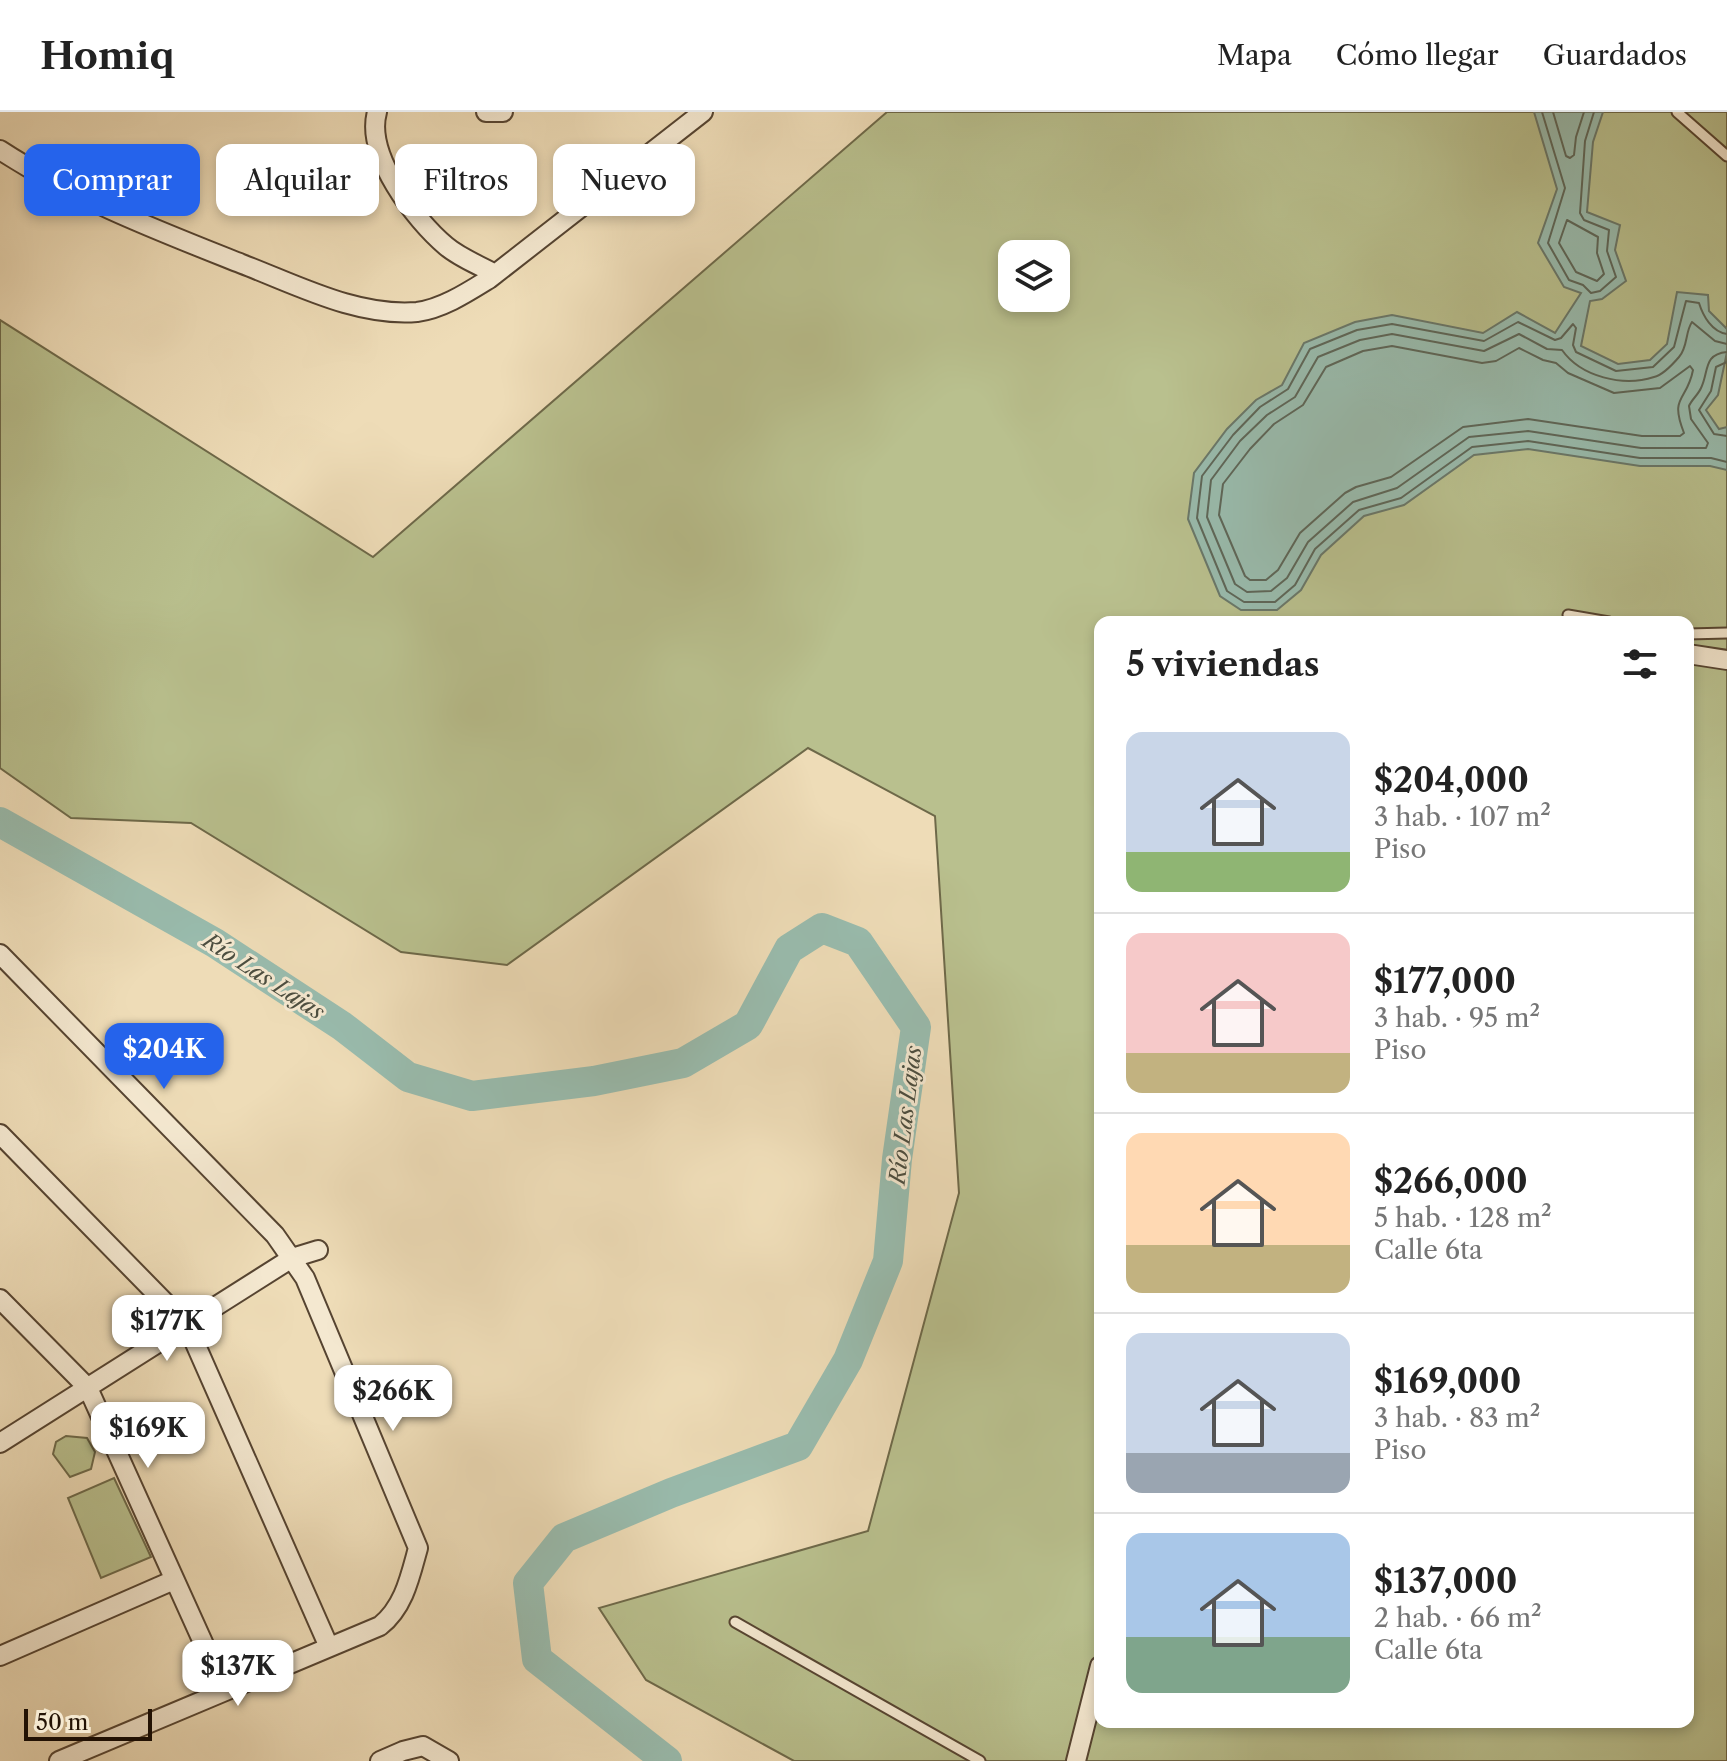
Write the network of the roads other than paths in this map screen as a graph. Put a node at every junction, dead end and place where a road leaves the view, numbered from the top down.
1 (377, 112) edge
2 (486, 112) edge
3 (503, 112) edge
4 (703, 112) edge
5 (1677, 112) edge
6 (0, 150) edge
7 (1727, 156) edge
8 (495, 274) junction
9 (1568, 615) dead end
10 (1574, 616) edge
11 (1727, 633) edge
12 (1694, 634) edge
13 (1694, 655) edge
14 (1727, 660) edge
15 (0, 954) edge
16 (0, 1134) edge
17 (318, 1250) dead end
18 (292, 1258) junction
19 (0, 1299) edge
20 (187, 1325) junction
21 (88, 1388) junction
22 (0, 1443) edge
23 (174, 1580) junction
24 (735, 1622) dead end
25 (329, 1647) junction
26 (0, 1656) edge
27 (1094, 1690) edge
28 (225, 1691) junction
29 (59, 1761) edge
30 (380, 1761) edge
31 (449, 1761) edge
32 (980, 1761) edge
33 (1076, 1761) edge

1 - 8 street
2 - 3 street
4 - 8 street
5 - 7 lane
6 - 8 street
9 - 10 lane
11 - 12 lane
13 - 14 street
15 - 18 street
16 - 20 street
17 - 18 street
18 - 20 street
18 - 25 street
19 - 21 street
20 - 21 street
20 - 25 street
21 - 22 street
21 - 23 street
23 - 26 street
23 - 28 street
24 - 32 lane
25 - 28 street
27 - 33 street
28 - 29 street
30 - 31 street

